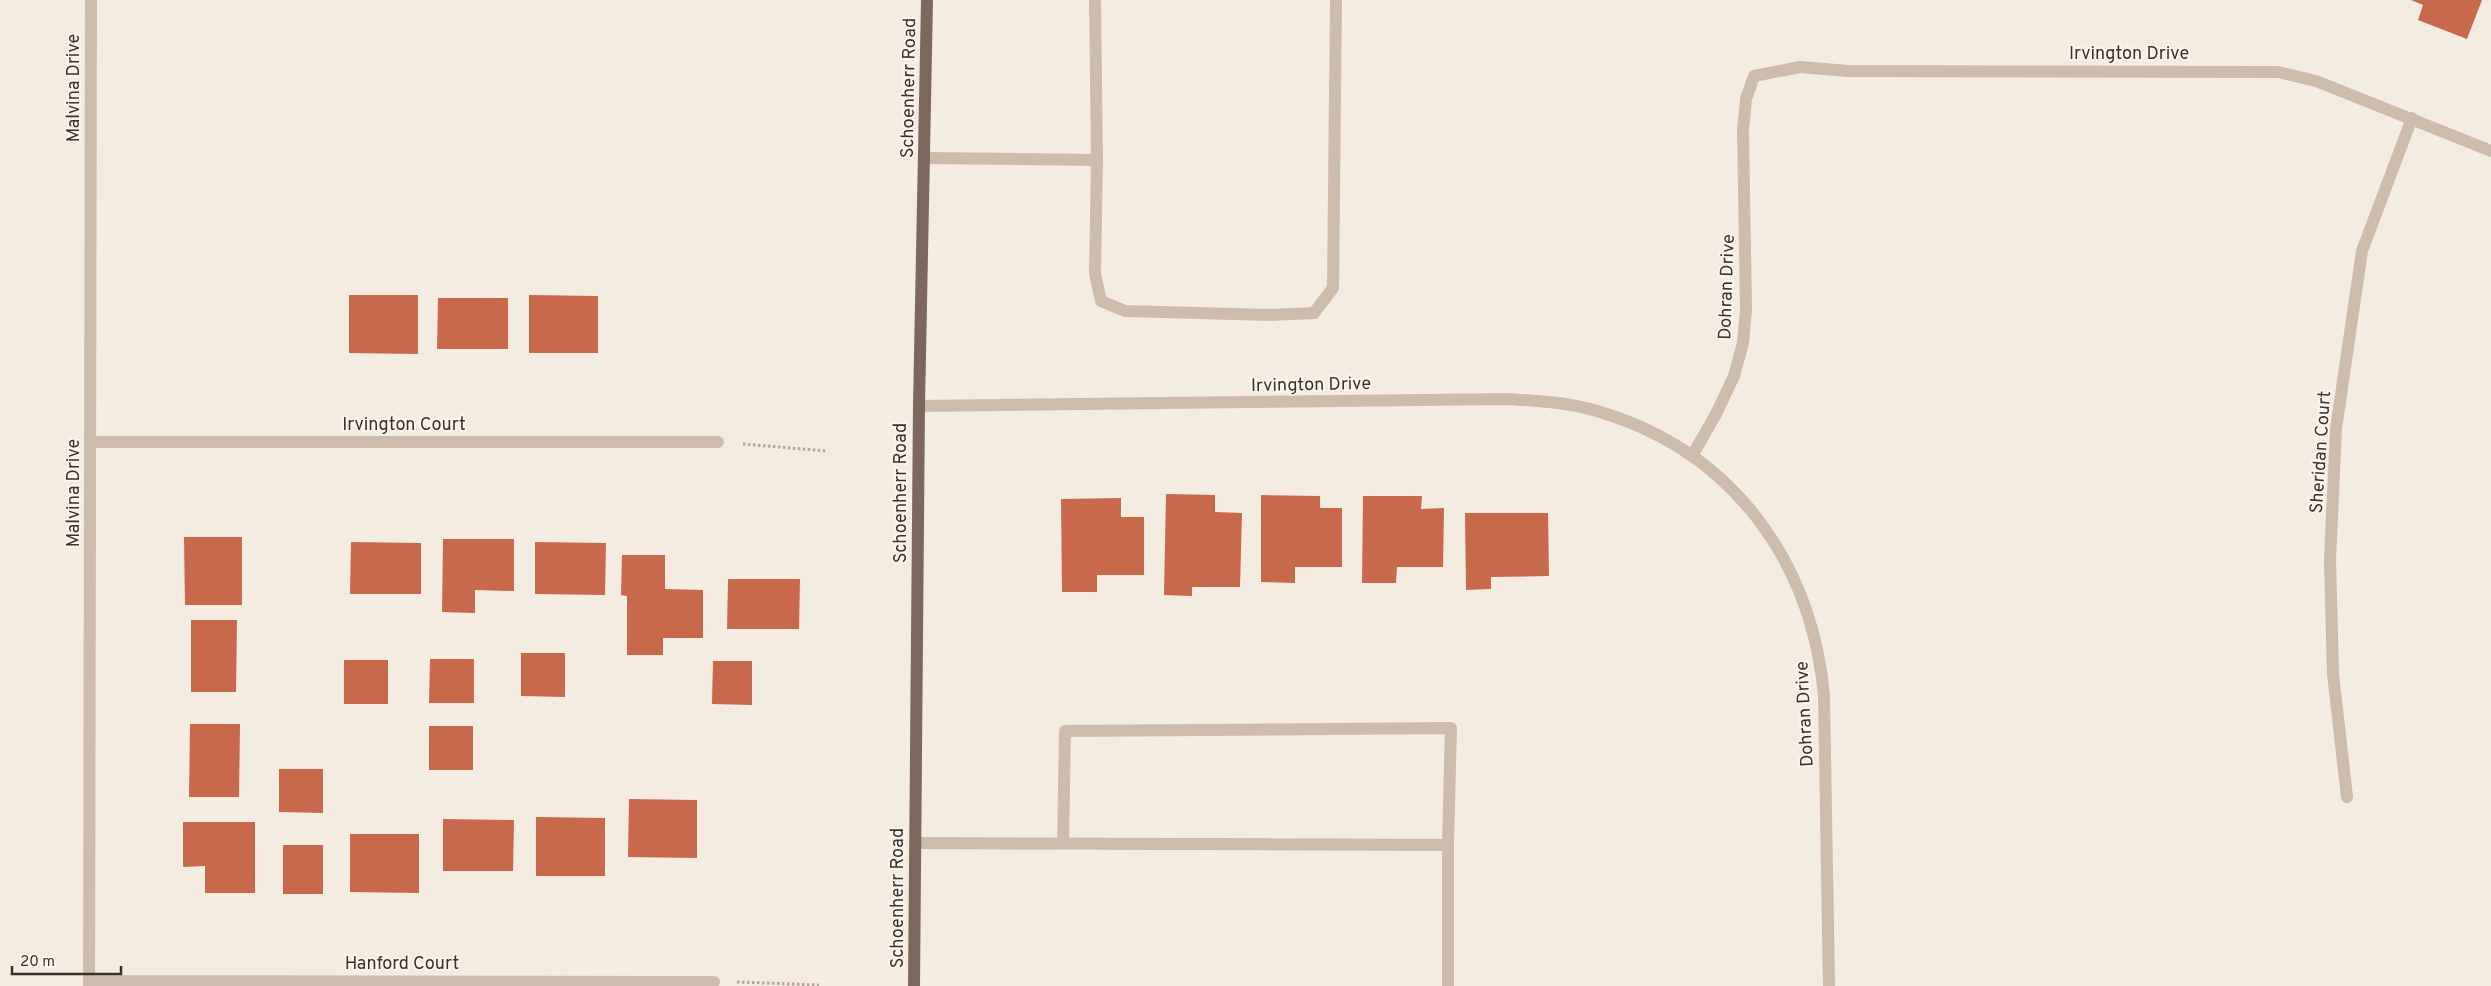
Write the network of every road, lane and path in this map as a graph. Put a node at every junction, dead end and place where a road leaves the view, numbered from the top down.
1 (91, 0) edge
2 (927, 0) edge
3 (1095, 0) edge
4 (1336, 0) edge
5 (1754, 76) joint
6 (2412, 118) junction
7 (2491, 151) edge
8 (924, 158) junction
9 (1097, 160) junction
10 (918, 406) junction
11 (90, 442) junction
12 (718, 442) joint
13 (827, 451) dead end
14 (1692, 456) junction
15 (2347, 797) dead end
16 (915, 843) junction
17 (1063, 844) junction
18 (1448, 845) junction
19 (714, 982) joint
20 (89, 984) edge
21 (819, 985) edge
22 (914, 986) edge
23 (1448, 986) edge
24 (1828, 986) edge

1 - 11 street, Malvina Drive
2 - 8 main road, Schoenherr Road
3 - 9 street
4 - 9 street
5 - 6 street, Irvington Drive
5 - 14 street, Dohran Drive
6 - 7 street, Irvington Drive
6 - 15 street, Sheridan Court
8 - 9 street
8 - 10 main road, Schoenherr Road
10 - 14 street, Irvington Drive
10 - 16 main road, Schoenherr Road
11 - 12 street, Irvington Court
11 - 20 street, Malvina Drive
12 - 13 path
14 - 24 street, Dohran Drive
16 - 17 street
16 - 22 main road, Schoenherr Road
17 - 18 street
17 - 18 street
18 - 23 street
19 - 20 street, Hanford Court
19 - 21 path

